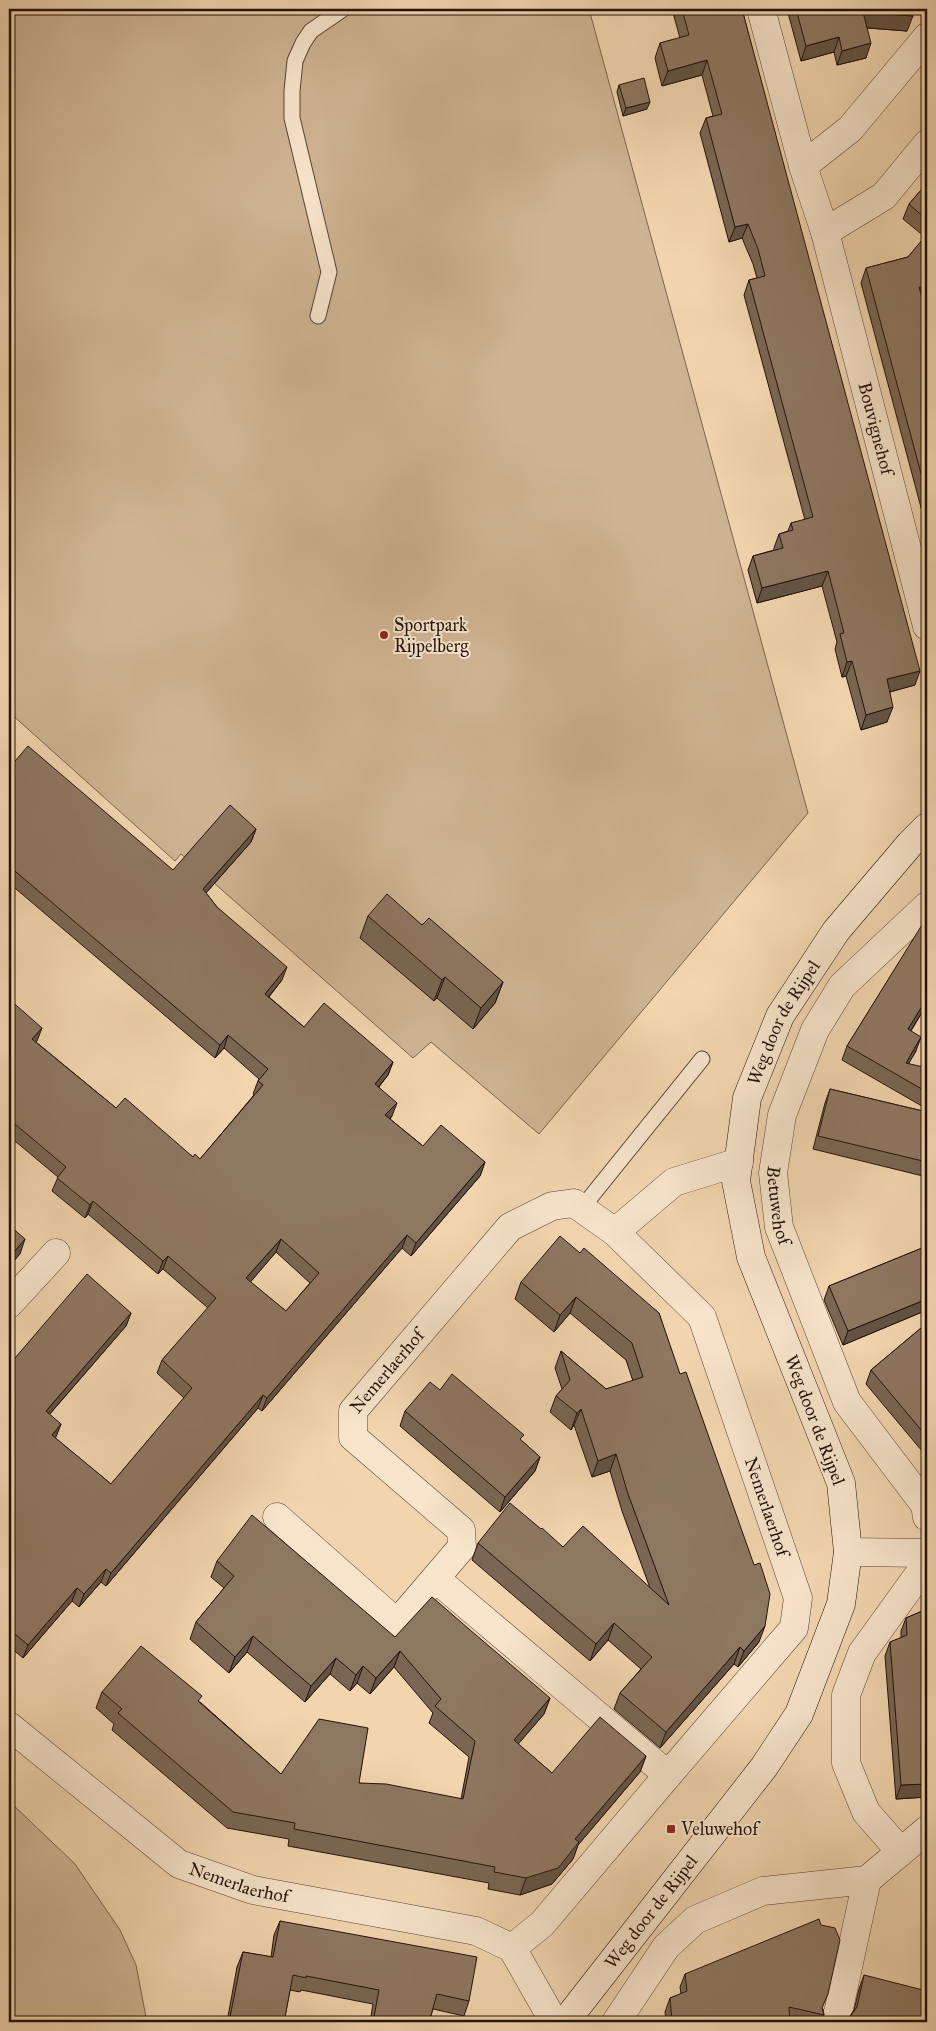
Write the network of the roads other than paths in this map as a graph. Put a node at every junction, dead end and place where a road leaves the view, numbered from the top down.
1 (342, 9) edge
2 (761, 9) edge
3 (927, 37) edge
4 (927, 144) edge
5 (803, 166) junction
6 (825, 232) junction
7 (318, 316) dead end
8 (927, 626) edge
9 (927, 827) edge
10 (927, 906) edge
11 (702, 1059) dead end
12 (739, 1162) junction
13 (581, 1209) junction
14 (615, 1232) junction
15 (56, 1252) dead end
16 (9, 1304) edge
17 (277, 1517) dead end
18 (927, 1517) edge
19 (848, 1552) junction
20 (927, 1553) edge
21 (927, 1563) edge
22 (436, 1579) junction
23 (9, 1726) edge
24 (668, 1775) junction
25 (927, 1830) edge
26 (900, 1851) junction
27 (867, 1880) junction
28 (512, 1948) junction
29 (554, 2022) edge
30 (565, 2022) edge
31 (616, 2022) edge
32 (833, 2022) edge

1 - 7 lane
2 - 5 street, Bouvignehof
3 - 5 street
4 - 6 street
5 - 6 street, Bouvignehof
6 - 8 street, Bouvignehof
9 - 12 street, Weg door de Rijpel
10 - 18 street, Betuwehof
11 - 13 lane
12 - 14 street
12 - 19 street, Weg door de Rijpel
13 - 14 street, Nemerlaerhof
13 - 22 street, Nemerlaerhof
14 - 24 street, Nemerlaerhof
15 - 16 street
17 - 22 street, Nemerlaerhof
19 - 20 street
19 - 30 street, Weg door de Rijpel
21 - 26 street
22 - 24 street
23 - 28 street, Nemerlaerhof
24 - 28 street, Nemerlaerhof
25 - 26 street
26 - 27 street
27 - 31 street
27 - 32 street
28 - 29 street

